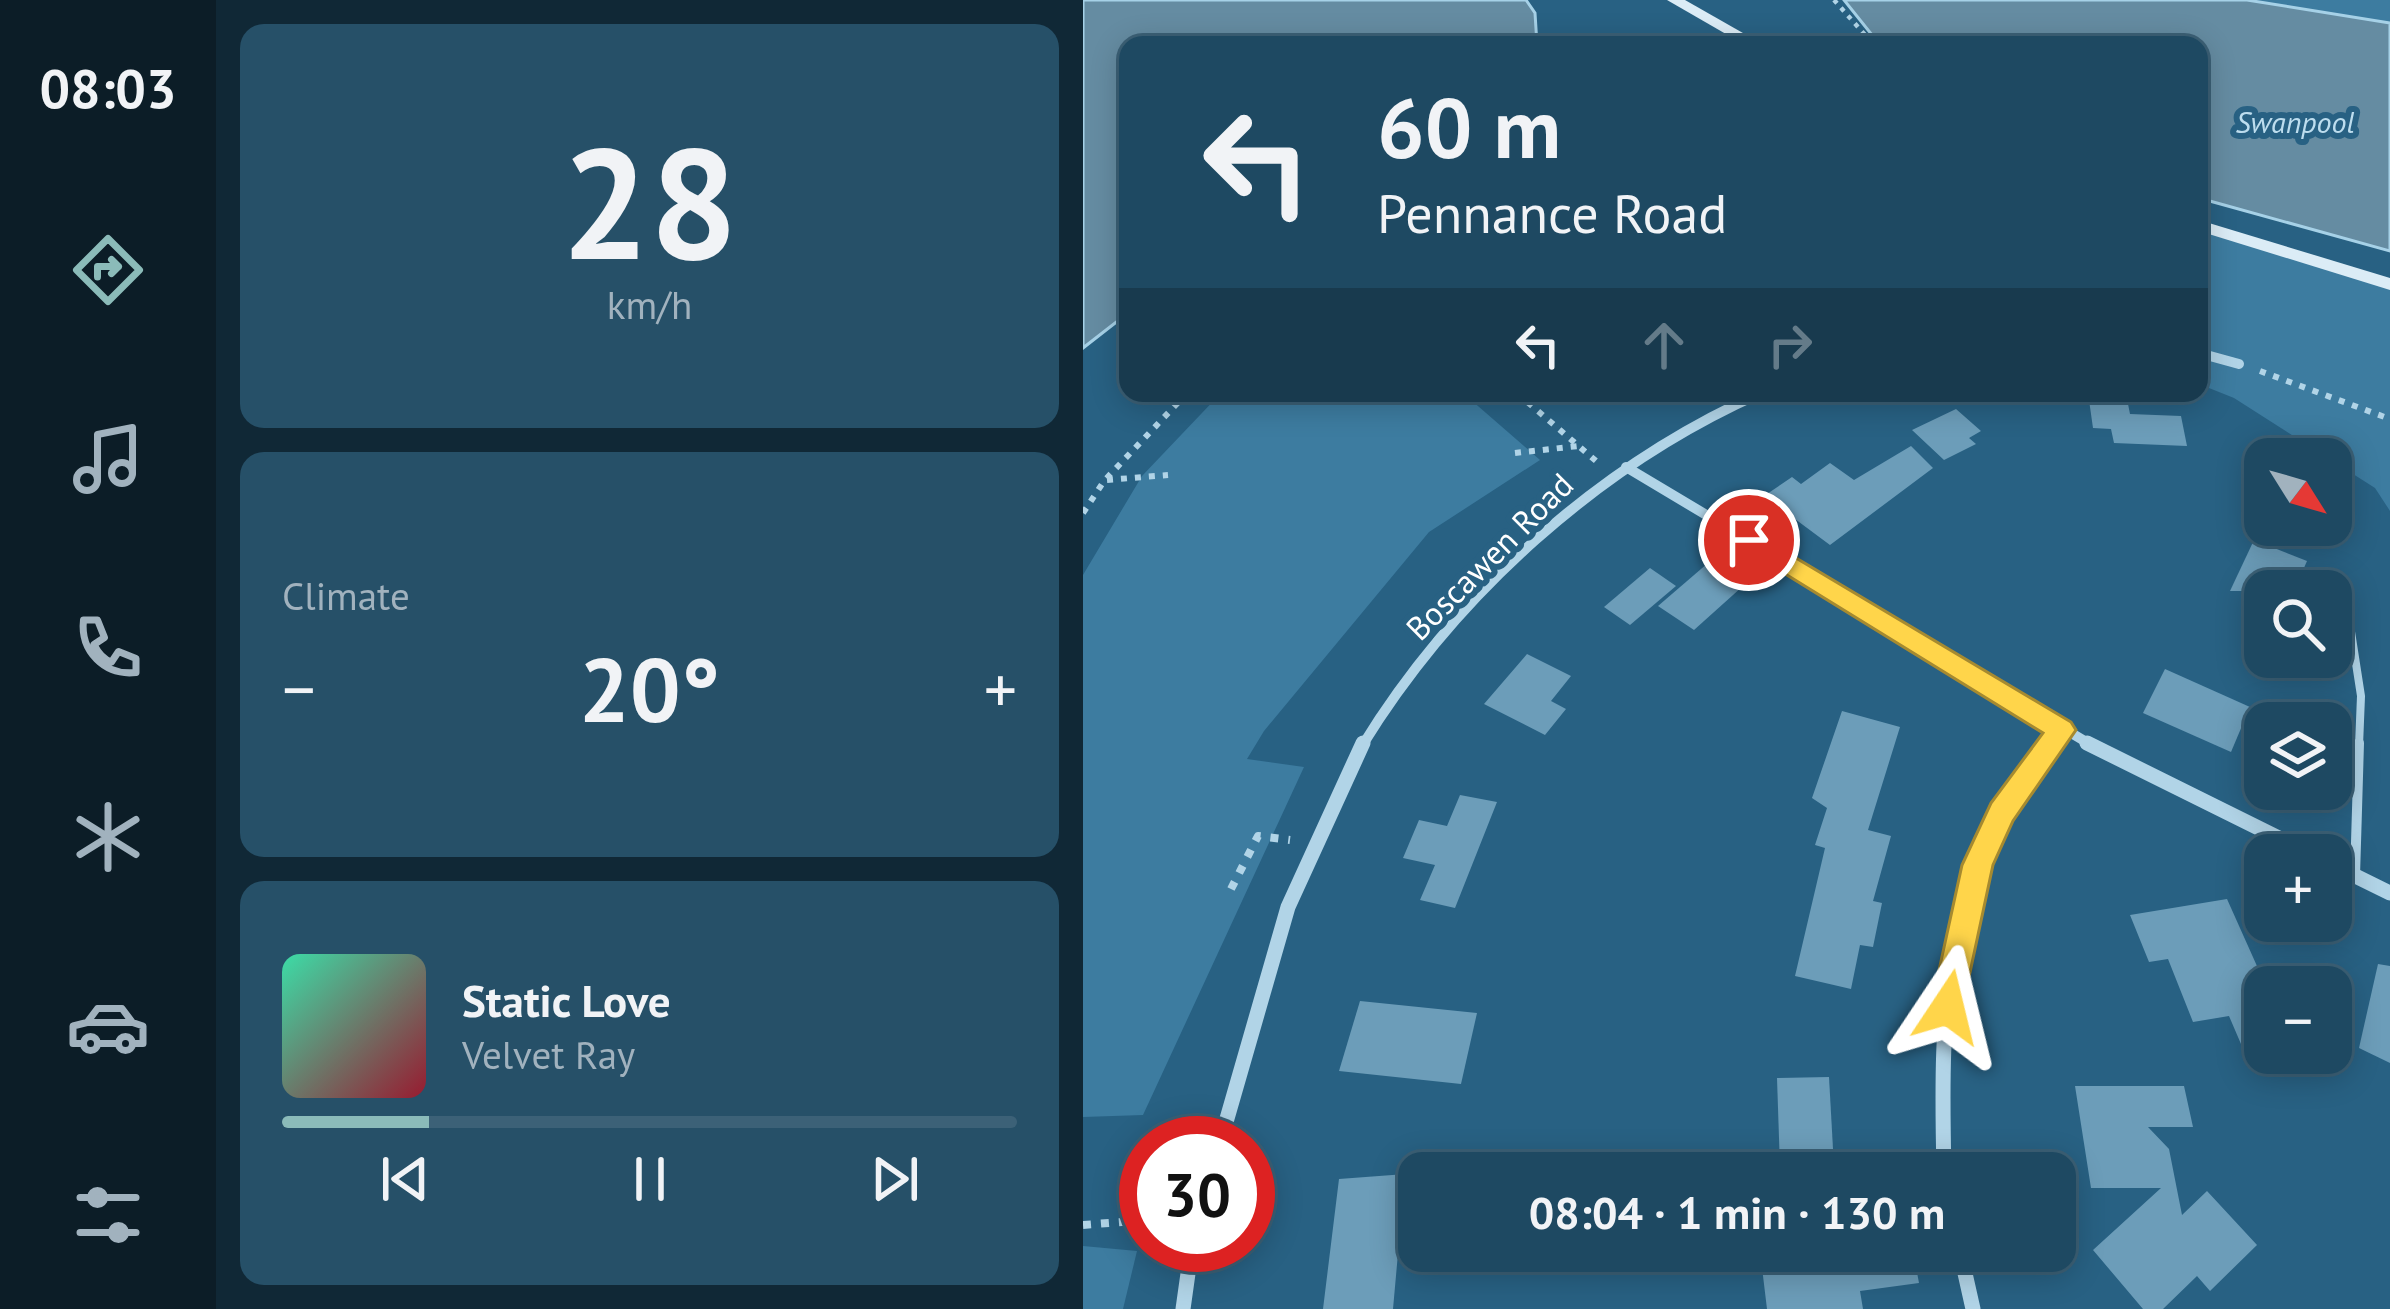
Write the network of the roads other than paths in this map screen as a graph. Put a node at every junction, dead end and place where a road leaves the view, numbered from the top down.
1 (1682, 2) edge
2 (1741, 36) edge
3 (2208, 228) edge
4 (2390, 284) edge
5 (2208, 355) edge
6 (2239, 364) road end
7 (1736, 402) edge
8 (1619, 471) junction
9 (2352, 638) edge
10 (2061, 730) junction
11 (2271, 834) edge
12 (2352, 874) edge
13 (2355, 876) junction
14 (2390, 893) edge
15 (1228, 1116) edge
16 (1943, 1152) edge
17 (1188, 1272) edge
18 (1965, 1272) edge
19 (1183, 1309) edge
20 (1973, 1309) edge

1 - 2 street
3 - 4 street
5 - 6 street
7 - 8 street, Boscawen Road
8 - 10 street
8 - 15 street, Boscawen Road
9 - 13 lane
10 - 11 street
10 - 16 street
12 - 13 street
13 - 14 street
17 - 19 street
18 - 20 street

